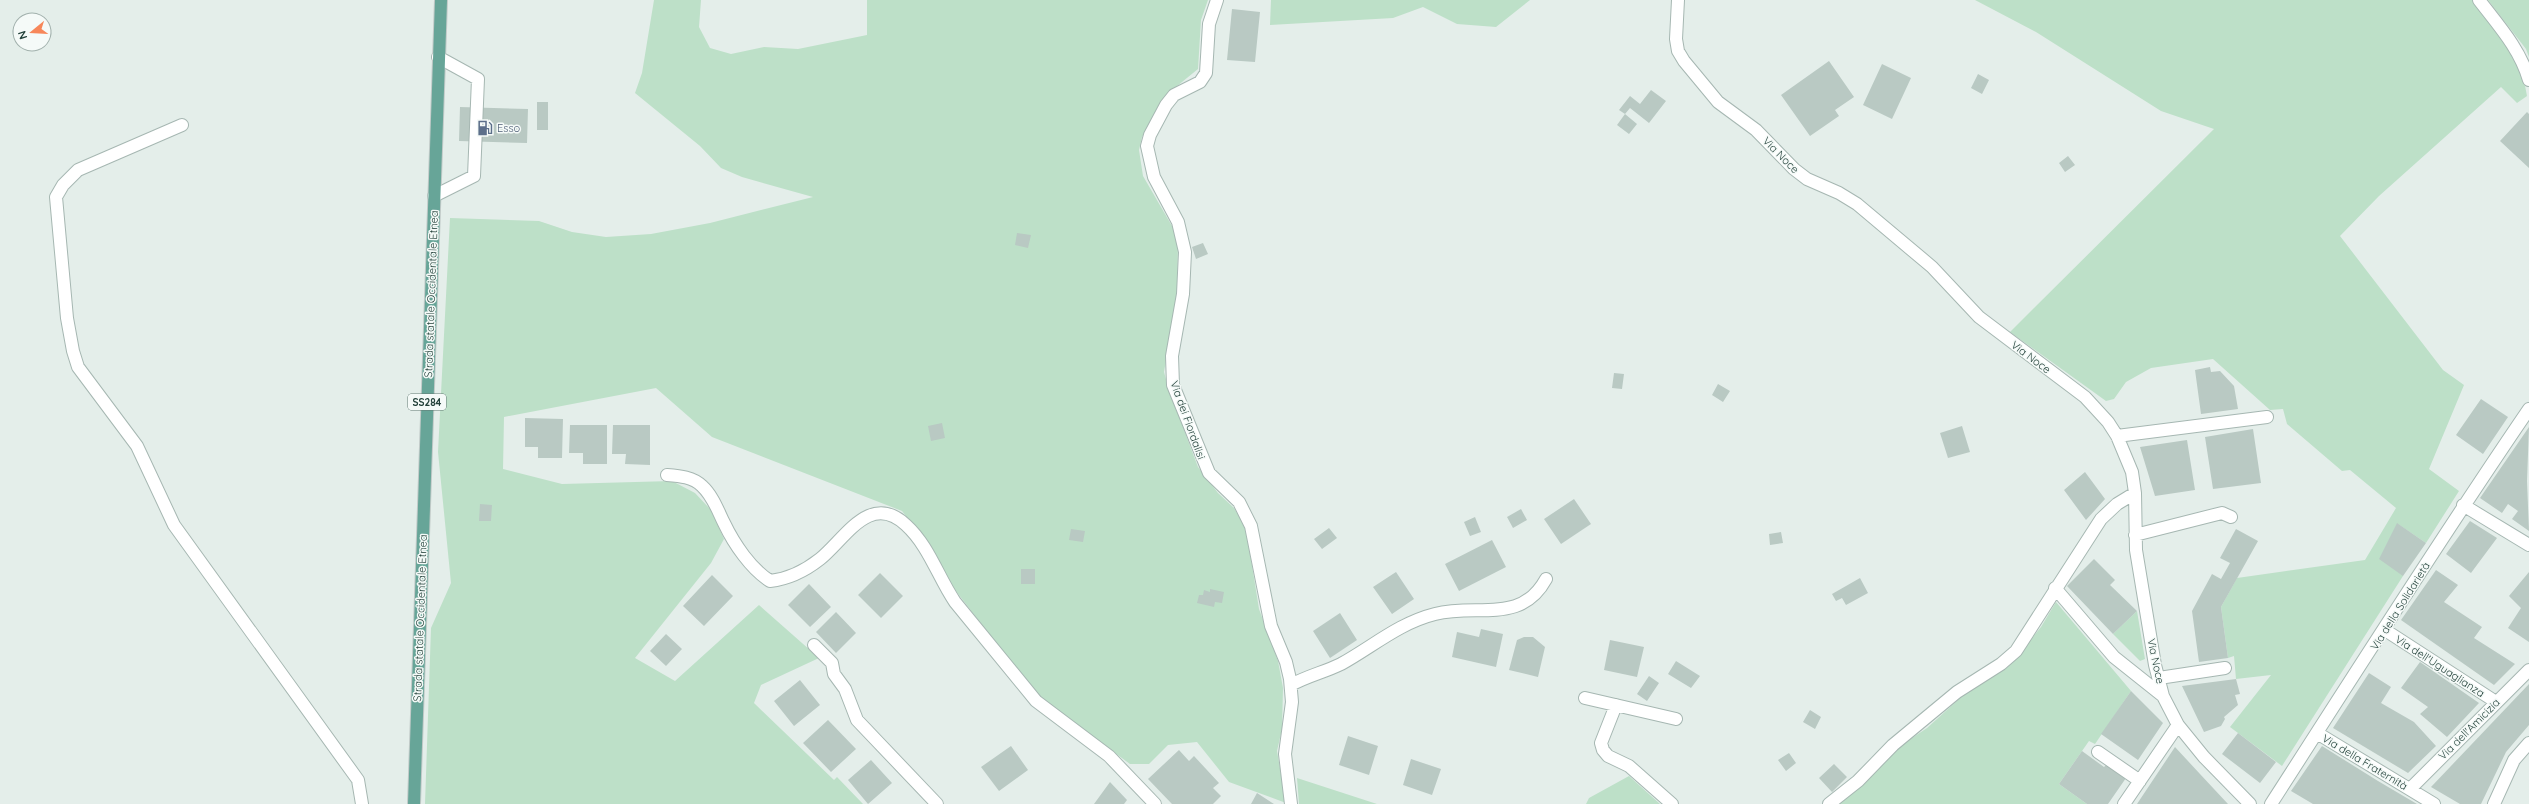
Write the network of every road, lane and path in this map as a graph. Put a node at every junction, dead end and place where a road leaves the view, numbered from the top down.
1 (441, 0) edge
2 (1217, 0) edge
3 (1678, 0) edge
4 (2479, 0) edge
5 (438, 57) junction
6 (2529, 80) edge
7 (182, 125) dead end
8 (434, 196) junction
9 (2529, 409) edge
10 (2267, 417) dead end
11 (2118, 436) junction
12 (668, 475) dead end
13 (2135, 493) junction
14 (2463, 506) junction
15 (2231, 517) dead end
16 (2135, 535) junction
17 (2529, 545) edge
18 (1546, 579) dead end
19 (2055, 588) junction
20 (2385, 630) junction
21 (814, 646) dead end
22 (2225, 668) dead end
23 (2529, 670) edge
24 (2159, 678) junction
25 (1291, 685) junction
26 (2163, 696) junction
27 (1585, 698) dead end
28 (2496, 702) junction
29 (1616, 705) junction
30 (1676, 719) dead end
31 (2178, 725) junction
32 (2317, 733) junction
33 (2529, 743) edge
34 (2098, 752) dead end
35 (2140, 781) junction
36 (2410, 789) junction
37 (362, 804) edge
38 (414, 804) edge
39 (937, 804) edge
40 (1155, 804) edge
41 (1291, 804) edge
42 (1672, 804) edge
43 (1829, 804) edge
44 (2124, 804) edge
45 (2250, 804) edge
46 (2273, 804) edge
47 (2434, 804) edge
48 (2494, 804) edge

1 - 5 main road, Strada statale Occidentale Etnea / SS284
2 - 25 street, Via dei Fiordalisi
3 - 11 street, Via Noce
4 - 6 street
5 - 8 main road, Strada statale Occidentale Etnea / SS284
5 - 8 street
7 - 37 street
8 - 38 main road, Strada statale Occidentale Etnea / SS284
9 - 14 street, Via della Solidarietà
10 - 11 street
11 - 13 street, Via Noce
12 - 40 street
13 - 16 street, Via Noce
13 - 19 street
14 - 17 street
14 - 20 street, Via della Solidarietà
15 - 16 street
16 - 24 street, Via Noce
18 - 25 street
19 - 26 street
19 - 43 street
20 - 28 street, Via dell'Uguaglianza
20 - 32 street, Via della Solidarietà
21 - 39 street
22 - 24 street
23 - 28 street, Via dell'Amicizia
24 - 26 street, Via Noce
25 - 41 street, Via dei Fiordalisi
26 - 31 street, Via Noce
27 - 29 street
28 - 36 street, Via dell'Amicizia
29 - 30 street
29 - 42 street
31 - 35 street
31 - 45 street, Via Noce
32 - 36 street, Via della Fraternità
32 - 46 street, Via della Solidarietà
33 - 48 street
34 - 35 street
35 - 44 street
36 - 47 street, Via della Fraternità

